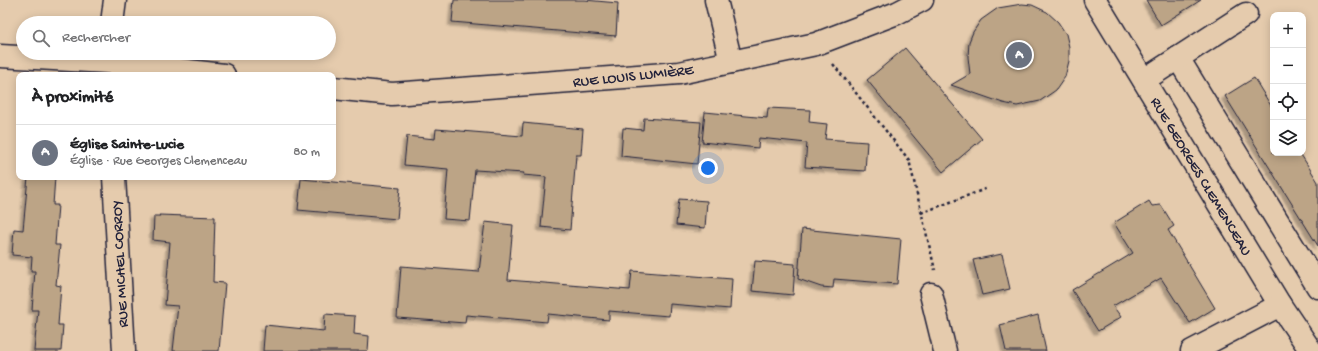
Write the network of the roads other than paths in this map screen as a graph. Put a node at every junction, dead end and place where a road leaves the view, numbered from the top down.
1 (115, 0) edge
2 (716, 0) edge
3 (922, 0) edge
4 (1095, 0) edge
5 (1246, 14) dead end
6 (113, 16) edge
7 (0, 56) edge
8 (16, 57) edge
9 (1178, 58) junction
10 (62, 60) edge
11 (731, 62) junction
12 (108, 63) edge
13 (195, 72) edge
14 (1144, 80) junction
15 (336, 88) edge
16 (114, 180) edge
17 (1318, 287) edge
18 (931, 294) road end
19 (1280, 305) junction
20 (124, 351) edge
21 (945, 351) edge
22 (1192, 351) edge
23 (1311, 351) edge

1 - 6 street
2 - 11 street
3 - 11 street, RUE LOUIS LUMIÈRE
4 - 14 street, RUE GEORGES CLEMENCEAU
5 - 9 street
7 - 8 street
9 - 14 street
9 - 17 street
10 - 12 street
11 - 15 street, RUE LOUIS LUMIÈRE
12 - 13 street
14 - 19 street, RUE GEORGES CLEMENCEAU
16 - 20 street, RUE MICHEL CORROY
18 - 21 street
19 - 22 street
19 - 23 street, RUE GEORGES CLEMENCEAU

